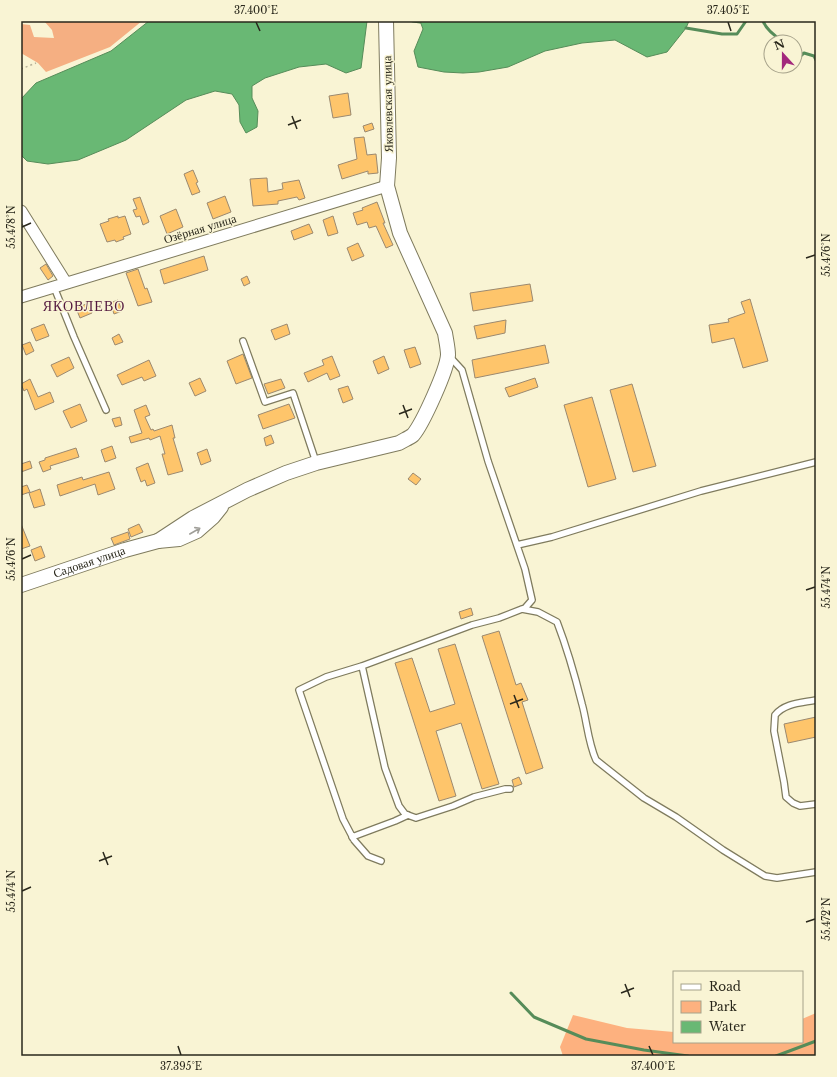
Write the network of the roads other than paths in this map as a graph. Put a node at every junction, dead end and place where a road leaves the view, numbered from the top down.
1 (386, 21) edge
2 (387, 186) junction
3 (21, 211) edge
4 (66, 283) junction
5 (54, 287) junction
6 (21, 297) edge
7 (243, 341) dead end
8 (448, 356) junction
9 (106, 410) dead end
10 (816, 462) edge
11 (316, 463) junction
12 (517, 545) junction
13 (21, 585) edge
14 (522, 609) junction
15 (362, 666) junction
16 (816, 700) edge
17 (510, 789) dead end
18 (816, 804) edge
19 (408, 815) junction
20 (352, 837) junction
21 (381, 861) dead end
22 (816, 872) edge

1 - 2 street, Яковлевская улица
2 - 4 street, Озёрная улица
2 - 8 street, Яковлевская улица
3 - 4 street
4 - 5 street, Озёрная улица
5 - 6 street, Озёрная улица
5 - 9 lane
7 - 11 lane
8 - 11 street, Садовая улица
8 - 12 lane
10 - 12 lane
11 - 13 street, Садовая улица
12 - 14 lane
14 - 15 lane
14 - 22 lane
15 - 19 lane
15 - 20 lane
16 - 18 lane
17 - 19 lane
19 - 20 lane
20 - 21 lane

